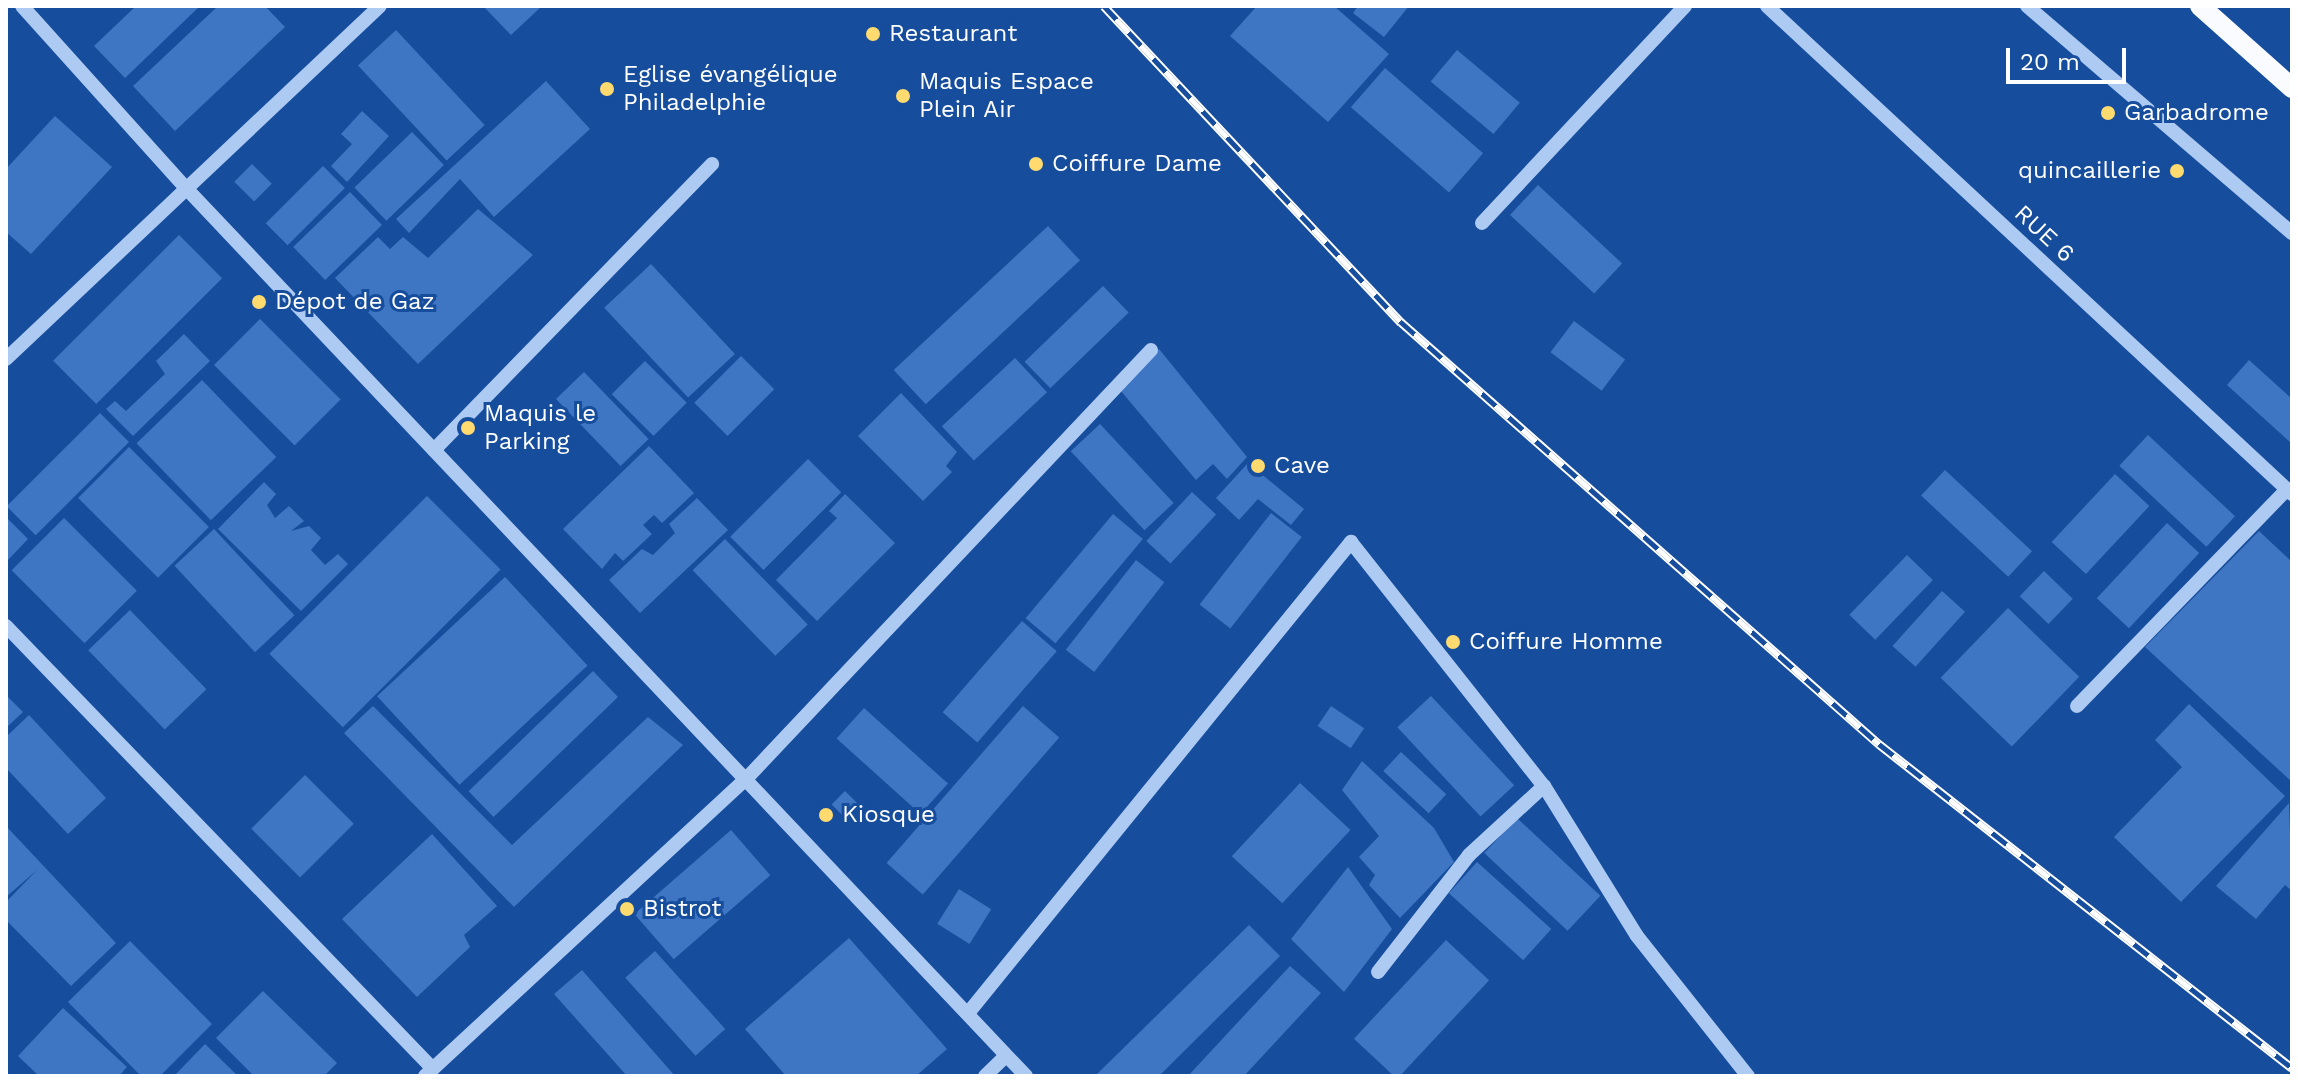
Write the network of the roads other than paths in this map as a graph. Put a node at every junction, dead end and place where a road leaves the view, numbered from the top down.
1 (22, 6) edge
2 (380, 6) edge
3 (1685, 6) edge
4 (1767, 6) edge
5 (2027, 6) edge
6 (2200, 6) edge
7 (2292, 88) edge
8 (712, 164) dead end
9 (185, 187) junction
10 (1482, 223) dead end
11 (2292, 233) edge
12 (1151, 350) dead end
13 (6, 359) edge
14 (434, 450) junction
15 (2289, 492) edge
16 (6, 626) edge
17 (2077, 706) dead end
18 (746, 779) junction
19 (1544, 786) junction
20 (1378, 972) dead end
21 (969, 1012) junction
22 (1006, 1056) junction
23 (429, 1072) edge
24 (985, 1076) edge
25 (1026, 1076) edge
26 (1748, 1076) edge

1 - 9 street
2 - 9 street
3 - 10 street
4 - 15 street, RUE 6
5 - 11 street
6 - 7 main road
8 - 14 street
9 - 13 street
9 - 14 street
12 - 18 street
14 - 18 street
15 - 17 street
16 - 23 street
18 - 21 street
18 - 23 street
19 - 20 street
19 - 21 street
19 - 26 street
21 - 22 street
22 - 24 street
22 - 25 street

